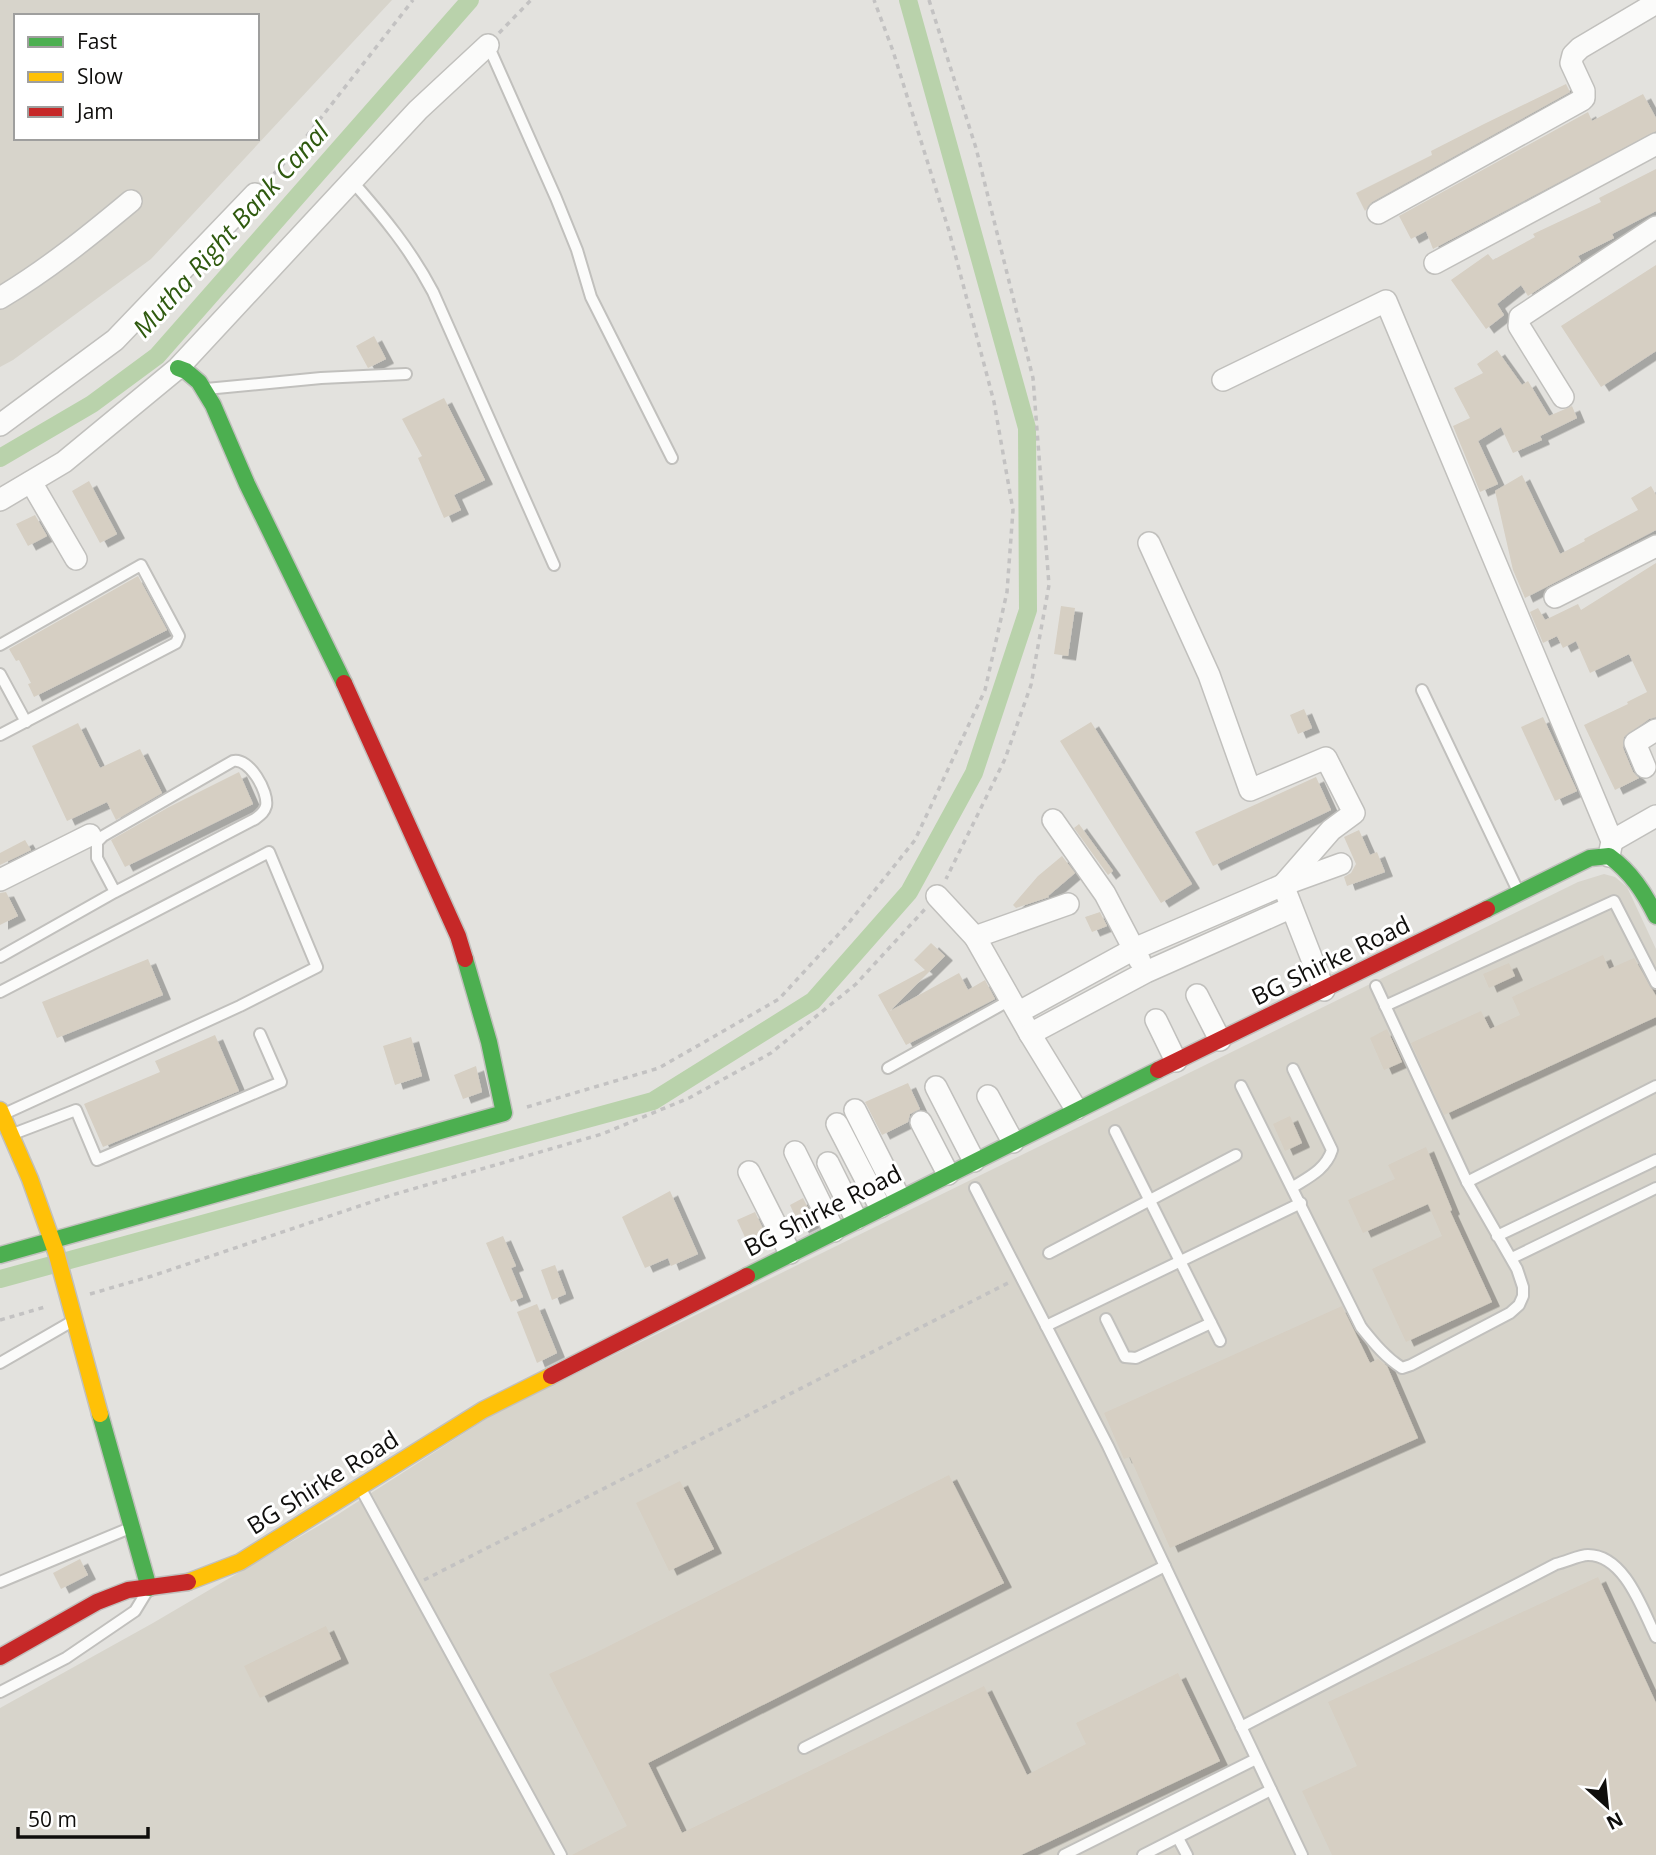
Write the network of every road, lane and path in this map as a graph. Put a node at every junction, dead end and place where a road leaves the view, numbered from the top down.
1 (413, 0) edge
2 (531, 0) edge
3 (874, 0) edge
4 (929, 0) edge
5 (1656, 3) edge
6 (488, 45) junction
7 (1656, 144) edge
8 (352, 181) junction
9 (255, 194) joint
10 (131, 201) dead end
11 (1378, 213) dead end
12 (1656, 227) edge
13 (1435, 263) dead end
14 (0, 298) edge
15 (178, 368) junction
16 (406, 374) dead end
17 (1223, 380) dead end
18 (204, 389) junction
19 (1563, 397) dead end
20 (0, 425) edge
21 (673, 458) dead end
22 (31, 482) junction
23 (0, 500) edge
24 (1149, 543) dead end
25 (1656, 546) edge
26 (76, 559) dead end
27 (554, 565) dead end
28 (1555, 597) dead end
29 (0, 645) edge
30 (0, 674) edge
31 (1422, 690) dead end
32 (26, 722) junction
33 (1656, 730) edge
34 (0, 735) edge
35 (1645, 767) dead end
36 (1656, 816) edge
37 (1053, 820) dead end
38 (90, 835) dead end
39 (1611, 848) junction
40 (1341, 864) dead end
41 (0, 880) edge
42 (1283, 885) junction
43 (115, 892) junction
44 (1519, 893) junction
45 (937, 896) junction
46 (1068, 904) dead end
47 (1290, 908) junction
48 (1656, 916) edge
49 (975, 937) junction
50 (1134, 949) junction
51 (0, 957) edge
52 (1146, 972) junction
53 (1656, 983) edge
54 (1376, 986) dead end
55 (1324, 990) junction
56 (0, 992) edge
57 (1197, 995) dead end
58 (1015, 1005) junction
59 (1385, 1006) junction
60 (1156, 1020) dead end
61 (260, 1034) dead end
62 (1030, 1034) junction
63 (1220, 1040) junction
64 (1176, 1061) junction
65 (888, 1068) dead end
66 (1293, 1069) dead end
67 (1241, 1086) dead end
68 (1656, 1086) edge
69 (936, 1087) dead end
70 (988, 1096) dead end
71 (1076, 1109) junction
72 (855, 1110) dead end
73 (1, 1113) edge
74 (504, 1113) junction
75 (921, 1122) dead end
76 (837, 1124) dead end
77 (1115, 1131) dead end
78 (11, 1135) junction
79 (1013, 1142) junction
80 (795, 1152) dead end
81 (1236, 1155) dead end
82 (1656, 1160) edge
83 (974, 1161) junction
84 (828, 1163) dead end
85 (749, 1172) dead end
86 (948, 1174) junction
87 (1467, 1182) junction
88 (1293, 1187) junction
89 (975, 1188) dead end
90 (1656, 1188) edge
91 (899, 1198) junction
92 (1149, 1200) junction
93 (1301, 1203) junction
94 (880, 1207) junction
95 (856, 1220) junction
96 (834, 1231) junction
97 (1497, 1236) junction
98 (54, 1246) junction
99 (790, 1253) junction
100 (1049, 1253) dead end
101 (0, 1255) edge
102 (1512, 1258) junction
103 (1180, 1261) junction
104 (1021, 1276) junction
105 (66, 1293) junction
106 (1106, 1319) dead end
107 (0, 1320) edge
108 (73, 1320) junction
109 (1211, 1323) junction
110 (1046, 1326) junction
111 (1220, 1341) dead end
112 (0, 1363) edge
113 (360, 1488) junction
114 (132, 1527) junction
115 (1165, 1566) junction
116 (0, 1582) edge
117 (413, 1586) junction
118 (149, 1588) junction
119 (1656, 1637) edge
120 (0, 1657) edge
121 (0, 1692) edge
122 (1241, 1727) junction
123 (804, 1748) dead end
124 (1256, 1759) junction
125 (1271, 1790) junction
126 (1178, 1838) junction
127 (561, 1855) edge
128 (1064, 1855) edge
129 (1143, 1855) edge
130 (1187, 1855) edge
131 (1302, 1855) edge

1 - 9 path
2 - 6 path
3 - 74 path
4 - 45 path
5 - 11 street
6 - 8 street
6 - 21 lane
7 - 13 street
8 - 15 street
8 - 27 lane
9 - 20 street
10 - 14 street
12 - 19 street
15 - 18 street
15 - 22 street
16 - 18 lane
17 - 39 street
18 - 74 street
22 - 23 street
22 - 26 street
24 - 42 street
25 - 28 street
29 - 32 lane
30 - 32 lane
31 - 44 lane
32 - 34 lane
33 - 35 street
36 - 39 street
37 - 50 street
38 - 41 street
39 - 44 street, BG Shirke Road
39 - 48 street
40 - 42 street
42 - 47 street
42 - 50 street
43 - 43 lane
43 - 51 lane
44 - 55 street, BG Shirke Road
45 - 49 street
45 - 105 path
46 - 49 street
47 - 52 street
47 - 55 street
49 - 58 street
50 - 52 street
50 - 58 street
52 - 62 street
53 - 59 lane
54 - 59 lane
55 - 63 street, BG Shirke Road
56 - 73 lane
57 - 63 street
58 - 62 street
58 - 65 lane
59 - 87 lane
60 - 64 street
61 - 78 lane
62 - 71 street
63 - 64 street, BG Shirke Road
64 - 71 street, BG Shirke Road
66 - 88 lane
67 - 88 lane
68 - 87 lane
69 - 83 street
70 - 79 street
71 - 79 street, BG Shirke Road
72 - 91 street
73 - 78 street
74 - 98 street
75 - 86 street
76 - 94 street
77 - 92 lane
78 - 98 street
79 - 83 street, BG Shirke Road
80 - 96 street
81 - 92 lane
82 - 97 lane
83 - 86 street, BG Shirke Road
84 - 95 street
85 - 99 street
86 - 91 street, BG Shirke Road
87 - 97 lane
88 - 93 lane
89 - 104 lane
90 - 102 lane
91 - 94 street, BG Shirke Road
92 - 100 lane
92 - 103 lane
93 - 102 lane
93 - 103 lane
94 - 95 street, BG Shirke Road
95 - 96 street, BG Shirke Road
96 - 99 street, BG Shirke Road
97 - 102 lane
98 - 101 street
98 - 105 street
99 - 113 street, BG Shirke Road
103 - 109 lane
103 - 110 lane
104 - 110 lane
104 - 117 path
105 - 107 path
105 - 108 street
106 - 109 lane
108 - 112 lane
108 - 114 street
109 - 111 lane
110 - 115 lane
113 - 117 lane
113 - 118 street, BG Shirke Road
114 - 116 lane
114 - 118 street
115 - 122 lane
115 - 123 lane
117 - 127 lane
118 - 120 street, BG Shirke Road
118 - 121 lane
119 - 122 lane
122 - 124 lane
124 - 125 lane
124 - 128 lane
125 - 126 lane
125 - 131 lane
126 - 129 lane
126 - 130 lane

